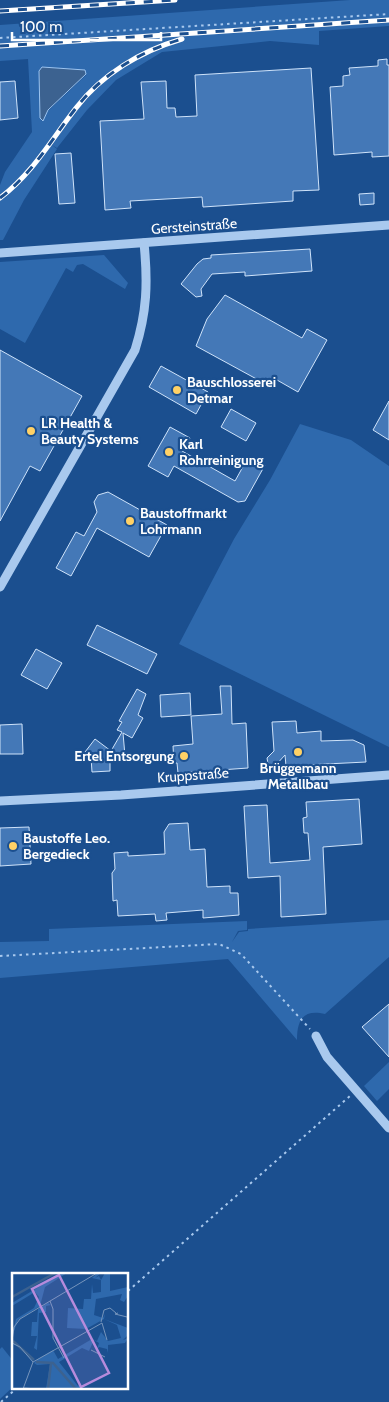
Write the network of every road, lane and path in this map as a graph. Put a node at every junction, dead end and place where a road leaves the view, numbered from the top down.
1 (389, 14) edge
2 (0, 38) edge
3 (389, 225) edge
4 (144, 243) junction
5 (0, 253) edge
6 (0, 587) edge
7 (389, 776) edge
8 (0, 801) edge
9 (0, 956) edge
10 (316, 1036) joint
11 (356, 1091) junction
12 (389, 1128) edge
13 (129, 1290) edge
14 (15, 1390) edge
15 (1, 1402) edge

1 - 2 path
3 - 4 street, Gersteinstraße
4 - 5 street, Gersteinstraße
4 - 6 street
7 - 8 street, Kruppstraße
9 - 10 path
10 - 11 street
11 - 12 street
11 - 13 path
14 - 15 path

